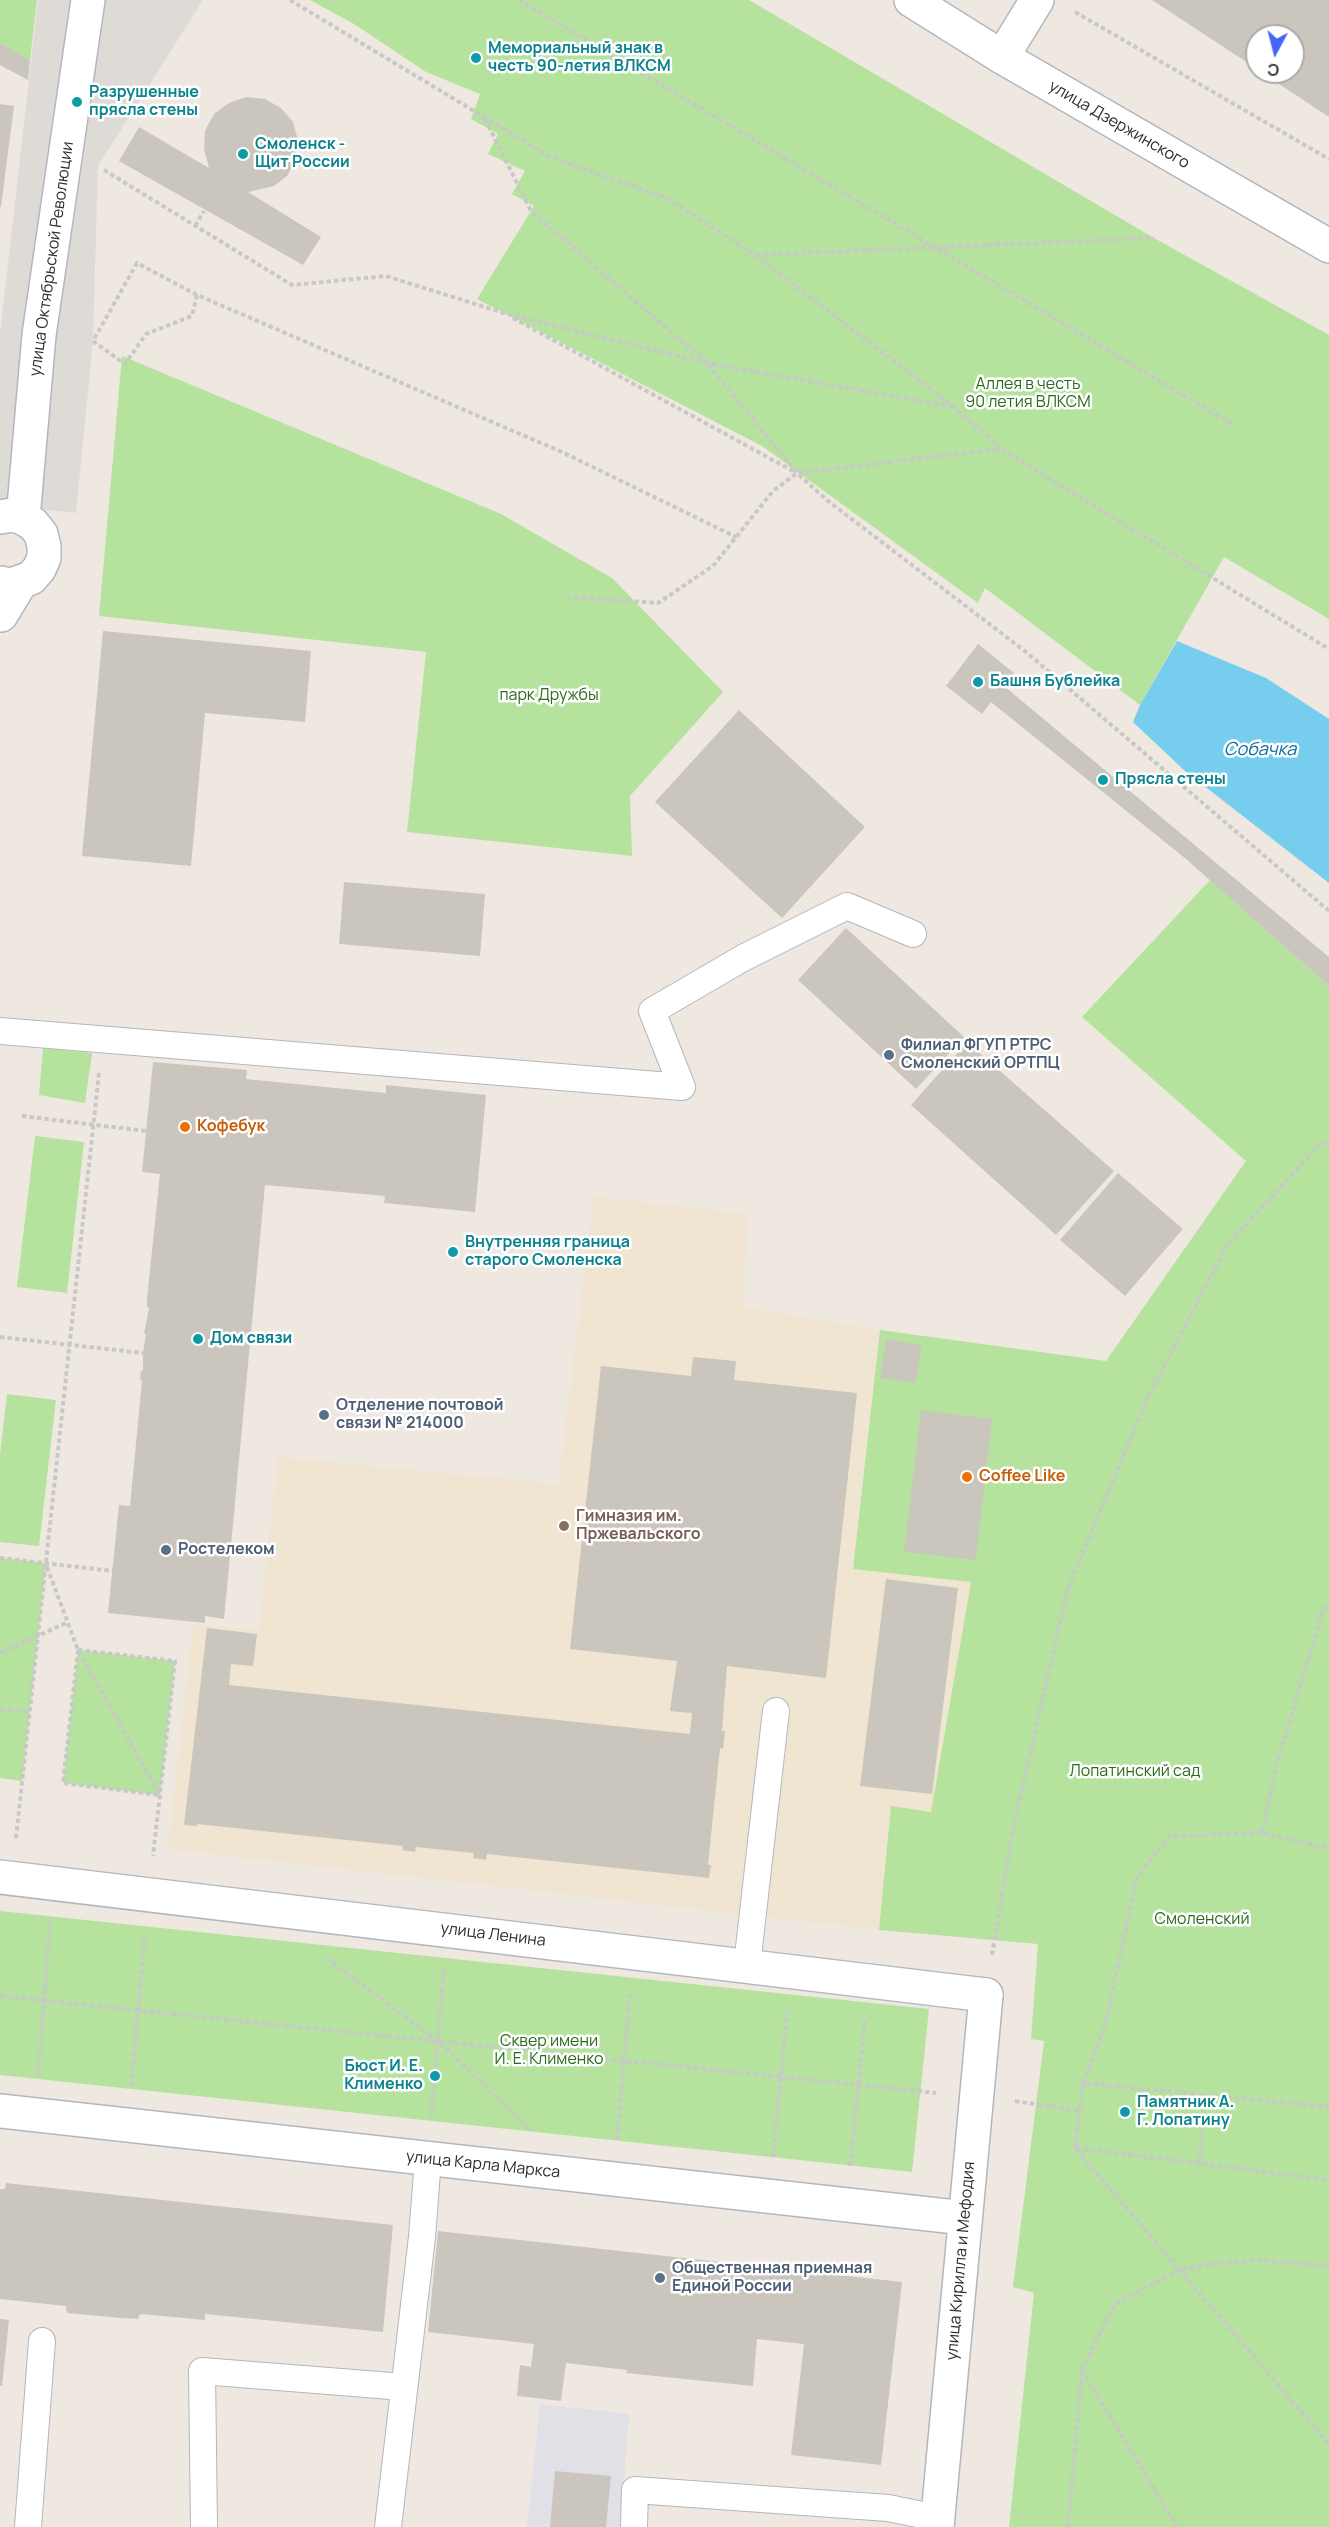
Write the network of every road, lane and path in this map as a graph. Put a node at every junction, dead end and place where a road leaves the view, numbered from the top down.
1 (88, 0) edge
2 (290, 0) edge
3 (519, 0) edge
4 (911, 0) edge
5 (1052, 3) edge
6 (1002, 57) junction
7 (485, 118) junction
8 (1329, 159) edge
9 (98, 166) dead end
10 (204, 211) dead end
11 (195, 226) junction
12 (1154, 238) dead end
13 (933, 246) junction
14 (1329, 246) edge
15 (755, 255) junction
16 (197, 296) junction
17 (507, 314) junction
18 (707, 363) junction
19 (954, 407) junction
20 (1232, 424) dead end
21 (1001, 449) junction
22 (797, 473) junction
23 (12, 517) edge
24 (736, 537) junction
25 (567, 597) dead end
26 (5, 603) edge
27 (1329, 650) edge
28 (1329, 911) edge
29 (913, 934) dead end
30 (0, 1031) edge
31 (102, 1039) junction
32 (22, 1116) dead end
33 (93, 1124) junction
34 (146, 1131) dead end
35 (1329, 1148) edge
36 (0, 1337) edge
37 (69, 1344) junction
38 (143, 1353) dead end
39 (0, 1558) edge
40 (46, 1563) junction
41 (112, 1572) dead end
42 (1329, 1604) edge
43 (66, 1623) junction
44 (38, 1636) junction
45 (78, 1650) junction
46 (0, 1653) edge
47 (0, 1709) edge
48 (776, 1711) dead end
49 (29, 1712) junction
50 (160, 1795) junction
51 (1262, 1833) junction
52 (1329, 1848) edge
53 (6, 1877) edge
54 (53, 1883) junction
55 (148, 1895) junction
56 (447, 1930) junction
57 (634, 1952) junction
58 (325, 1957) dead end
59 (747, 1965) junction
60 (791, 1971) junction
61 (870, 1980) junction
62 (986, 1995) junction
63 (0, 1996) edge
64 (44, 2000) junction
65 (138, 2011) junction
66 (438, 2041) junction
67 (624, 2061) junction
68 (781, 2076) junction
69 (1083, 2083) junction
70 (859, 2085) junction
71 (1203, 2095) junction
72 (977, 2097) junction
73 (1329, 2107) edge
74 (0, 2111) edge
75 (1079, 2111) junction
76 (35, 2115) junction
77 (127, 2126) junction
78 (534, 2132) dead end
79 (1075, 2148) junction
80 (428, 2159) junction
81 (1200, 2163) junction
82 (613, 2179) junction
83 (1329, 2180) edge
84 (770, 2196) junction
85 (846, 2205) junction
86 (965, 2218) junction
87 (1329, 2266) edge
88 (1179, 2270) junction
89 (42, 2341) dead end
90 (1082, 2370) junction
91 (405, 2387) junction
92 (1329, 2444) edge
93 (937, 2523) edge
94 (28, 2527) edge
95 (204, 2527) edge
96 (388, 2527) edge
97 (634, 2527) edge
98 (1068, 2527) edge
99 (1177, 2527) edge

1 - 23 street, улица Октябрьской Революции
2 - 7 path
3 - 13 path
4 - 6 street, улица Дзержинского
5 - 6 street
5 - 8 path
6 - 14 street, улица Дзержинского
7 - 15 path
7 - 18 path
9 - 11 path
10 - 11 path
11 - 17 path
12 - 13 path
13 - 15 path
13 - 20 path
15 - 19 path
16 - 16 path
16 - 24 path
17 - 18 path
17 - 22 path
18 - 19 path
18 - 22 path
19 - 21 path
21 - 22 path
21 - 27 path
22 - 24 path
22 - 28 path
23 - 26 street
24 - 25 path
29 - 31 lane
30 - 31 lane
31 - 33 path
32 - 33 path
33 - 34 path
33 - 37 path
35 - 62 path
36 - 37 path
37 - 38 path
37 - 40 path
39 - 40 path
40 - 41 path
40 - 43 path
40 - 44 path
42 - 51 path
43 - 44 path
43 - 45 path
44 - 46 path
44 - 49 path
45 - 50 path
45 - 50 path
45 - 50 path
47 - 49 path
48 - 59 lane
49 - 53 path
50 - 55 path
51 - 52 path
51 - 69 path
53 - 54 street, улица Ленина
54 - 55 street, улица Ленина
54 - 64 path
55 - 56 street, улица Ленина
55 - 65 path
56 - 57 street, улица Ленина
56 - 66 path
57 - 59 street, улица Ленина
57 - 67 path
58 - 66 path
59 - 60 street, улица Ленина
60 - 61 street, улица Ленина
60 - 68 path
61 - 62 street, улица Ленина
61 - 70 path
62 - 72 street, улица Кирилла и Мефодия
63 - 64 path
64 - 65 path
64 - 76 path
65 - 66 path
65 - 77 path
66 - 67 path
66 - 78 path
66 - 80 path
67 - 68 path
67 - 82 path
68 - 70 path
68 - 84 path
69 - 71 path
69 - 75 path
70 - 72 path
70 - 85 path
71 - 73 path
71 - 81 path
72 - 75 path
72 - 86 street, улица Кирилла и Мефодия
74 - 76 street, улица Карла Маркса
75 - 79 path
76 - 77 street, улица Карла Маркса
77 - 80 street, улица Карла Маркса
79 - 81 path
79 - 88 path
80 - 82 street, улица Карла Маркса
80 - 91 lane
81 - 83 path
82 - 84 street, улица Карла Маркса
84 - 85 street, улица Карла Маркса
85 - 86 street, улица Карла Маркса
86 - 93 street, улица Кирилла и Мефодия
87 - 88 path
88 - 90 path
88 - 92 path
89 - 94 lane
90 - 98 path
90 - 99 path
91 - 95 lane
91 - 96 lane
93 - 97 lane

